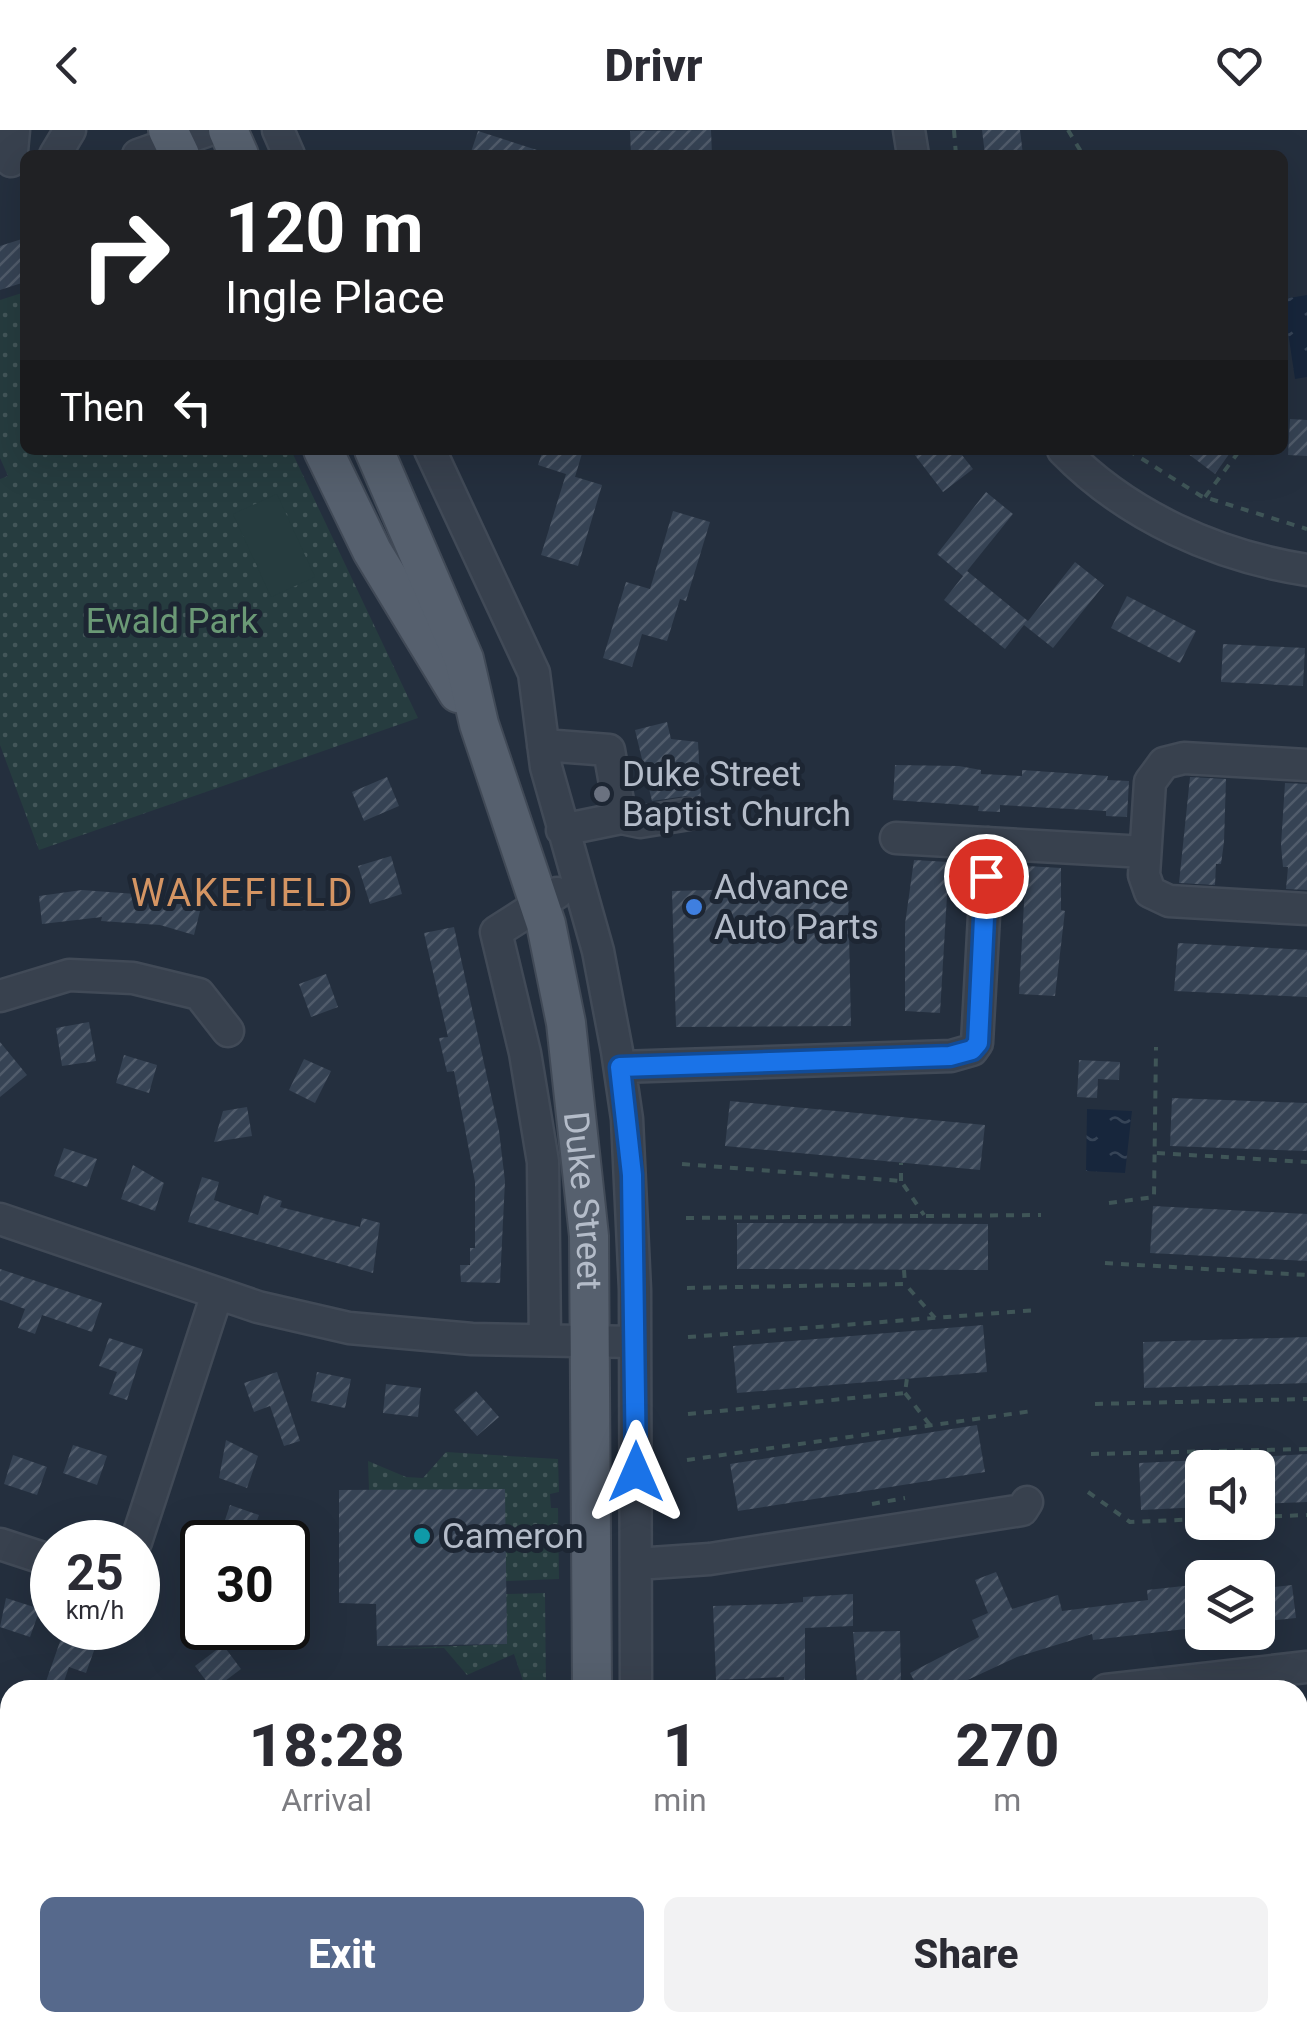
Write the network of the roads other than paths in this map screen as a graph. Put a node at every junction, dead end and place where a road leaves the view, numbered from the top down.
1 (14, 130) edge
2 (210, 130) edge
3 (174, 143) edge
4 (12, 161) edge
5 (325, 455) edge
6 (376, 455) edge
7 (432, 455) edge
8 (1069, 455) edge
9 (1307, 570) edge
10 (479, 724) junction
11 (544, 744) junction
12 (1307, 765) edge
13 (688, 814) dead end
14 (621, 818) junction
15 (562, 830) junction
16 (896, 838) dead end
17 (988, 843) junction
18 (1145, 852) junction
19 (578, 884) junction
20 (539, 901) junction
21 (1307, 908) edge
22 (0, 996) edge
23 (228, 1031) dead end
24 (620, 1067) junction
25 (0, 1219) edge
26 (216, 1294) junction
27 (545, 1340) junction
28 (589, 1340) junction
29 (635, 1342) junction
30 (1027, 1502) dead end
31 (143, 1520) edge
32 (0, 1544) edge
33 (30, 1554) edge
34 (636, 1564) junction
35 (1307, 1668) edge
36 (592, 1680) edge
37 (636, 1680) edge
38 (1197, 1680) edge

1 - 4 street
2 - 3 street
5 - 10 main road, Duke Street
6 - 10 main road, Duke Street
7 - 11 street
8 - 9 street
10 - 20 main road, Duke Street
11 - 14 street
11 - 15 street
12 - 18 street
13 - 14 street
14 - 15 street
15 - 19 street
16 - 17 street
17 - 18 street
17 - 24 street
18 - 21 street
19 - 20 street
19 - 24 street
20 - 27 street
20 - 28 main road, Duke Street
22 - 23 street
24 - 29 street
25 - 26 street
26 - 27 street
26 - 31 street
27 - 28 street
28 - 29 street
28 - 36 main road, Duke Street
29 - 34 street
30 - 34 street
32 - 33 street
34 - 37 street
35 - 38 street

